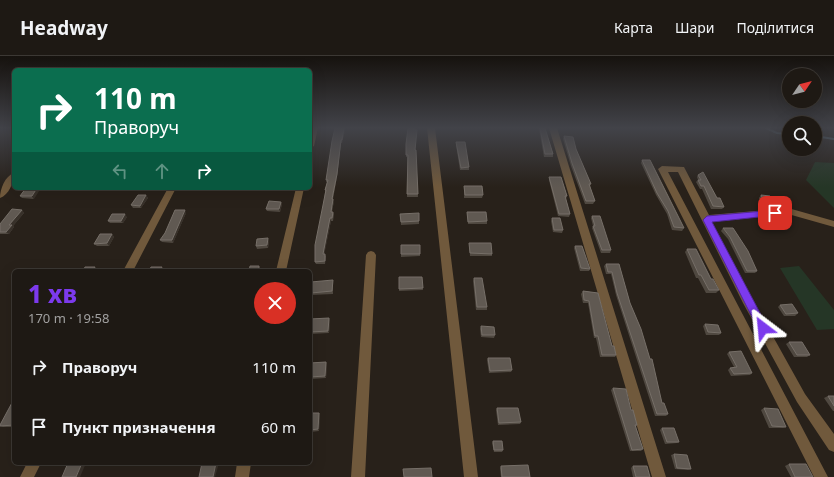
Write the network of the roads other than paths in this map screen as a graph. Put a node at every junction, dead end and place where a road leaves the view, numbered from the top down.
1 (433, 148) edge
2 (559, 148) edge
3 (12, 179) edge
4 (171, 190) edge
5 (300, 190) edge
6 (0, 195) edge
7 (707, 220) junction
8 (834, 224) edge
9 (371, 256) dead end
10 (129, 269) edge
11 (281, 269) edge
12 (729, 300) junction
13 (748, 300) junction
14 (834, 445) edge
15 (33, 465) edge
16 (244, 465) edge
17 (27, 477) edge
18 (242, 477) edge
19 (358, 477) edge
20 (471, 477) edge
21 (659, 477) edge
22 (821, 477) edge

1 - 20 street
2 - 21 street
3 - 6 street
4 - 10 street
5 - 11 street
7 - 8 street
7 - 12 street
7 - 13 street
9 - 19 street
12 - 13 street
12 - 22 street
13 - 14 street
15 - 17 street
16 - 18 street

